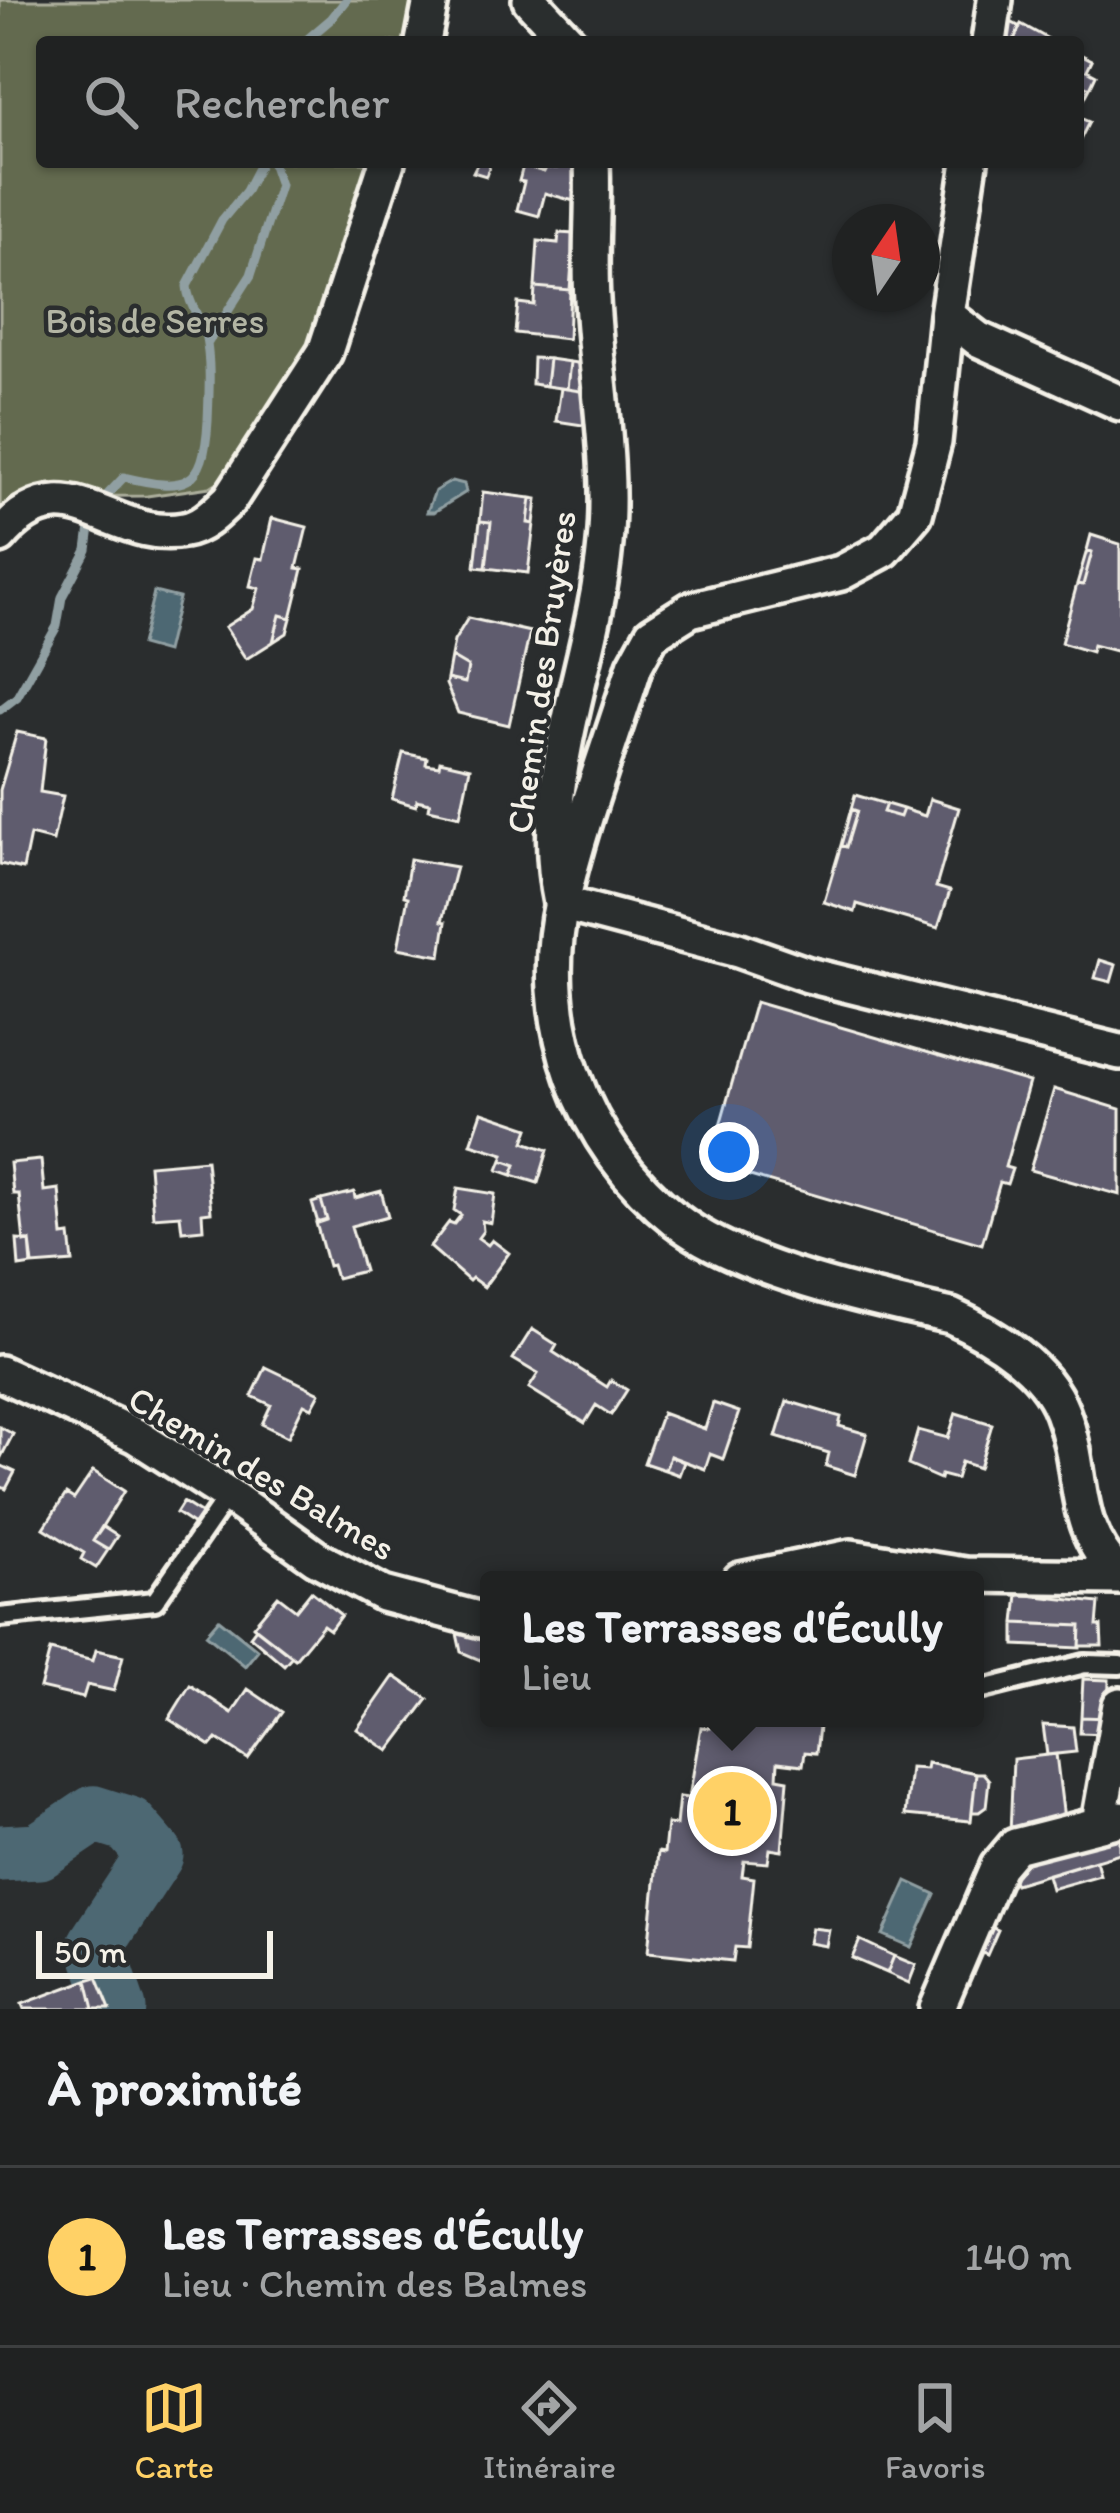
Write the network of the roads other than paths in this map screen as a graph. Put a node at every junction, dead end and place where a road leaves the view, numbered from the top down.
1 (431, 0) edge
2 (530, 0) edge
3 (995, 0) edge
4 (424, 36) edge
5 (563, 36) edge
6 (990, 36) edge
7 (385, 168) edge
8 (592, 168) edge
9 (969, 168) edge
10 (947, 316) junction
11 (1120, 403) edge
12 (0, 536) edge
13 (561, 903) junction
14 (1120, 1052) edge
15 (0, 1373) edge
16 (228, 1495) junction
17 (785, 1571) edge
18 (938, 1571) edge
19 (984, 1575) edge
20 (1120, 1576) edge
21 (0, 1617) edge
22 (480, 1620) edge
23 (1120, 1665) edge
24 (984, 1688) edge
25 (1120, 1705) edge
26 (1109, 1821) edge
27 (938, 2009) edge

1 - 4 street
2 - 5 street
3 - 6 street
7 - 12 street
8 - 13 street, Chemin des Bruyères
9 - 10 street
10 - 11 street
10 - 13 street
13 - 14 street
13 - 20 street
15 - 16 street, Chemin des Balmes
16 - 21 lane
16 - 22 street, Chemin des Balmes
17 - 18 street
19 - 20 street
23 - 24 lane
25 - 26 street
26 - 27 street

